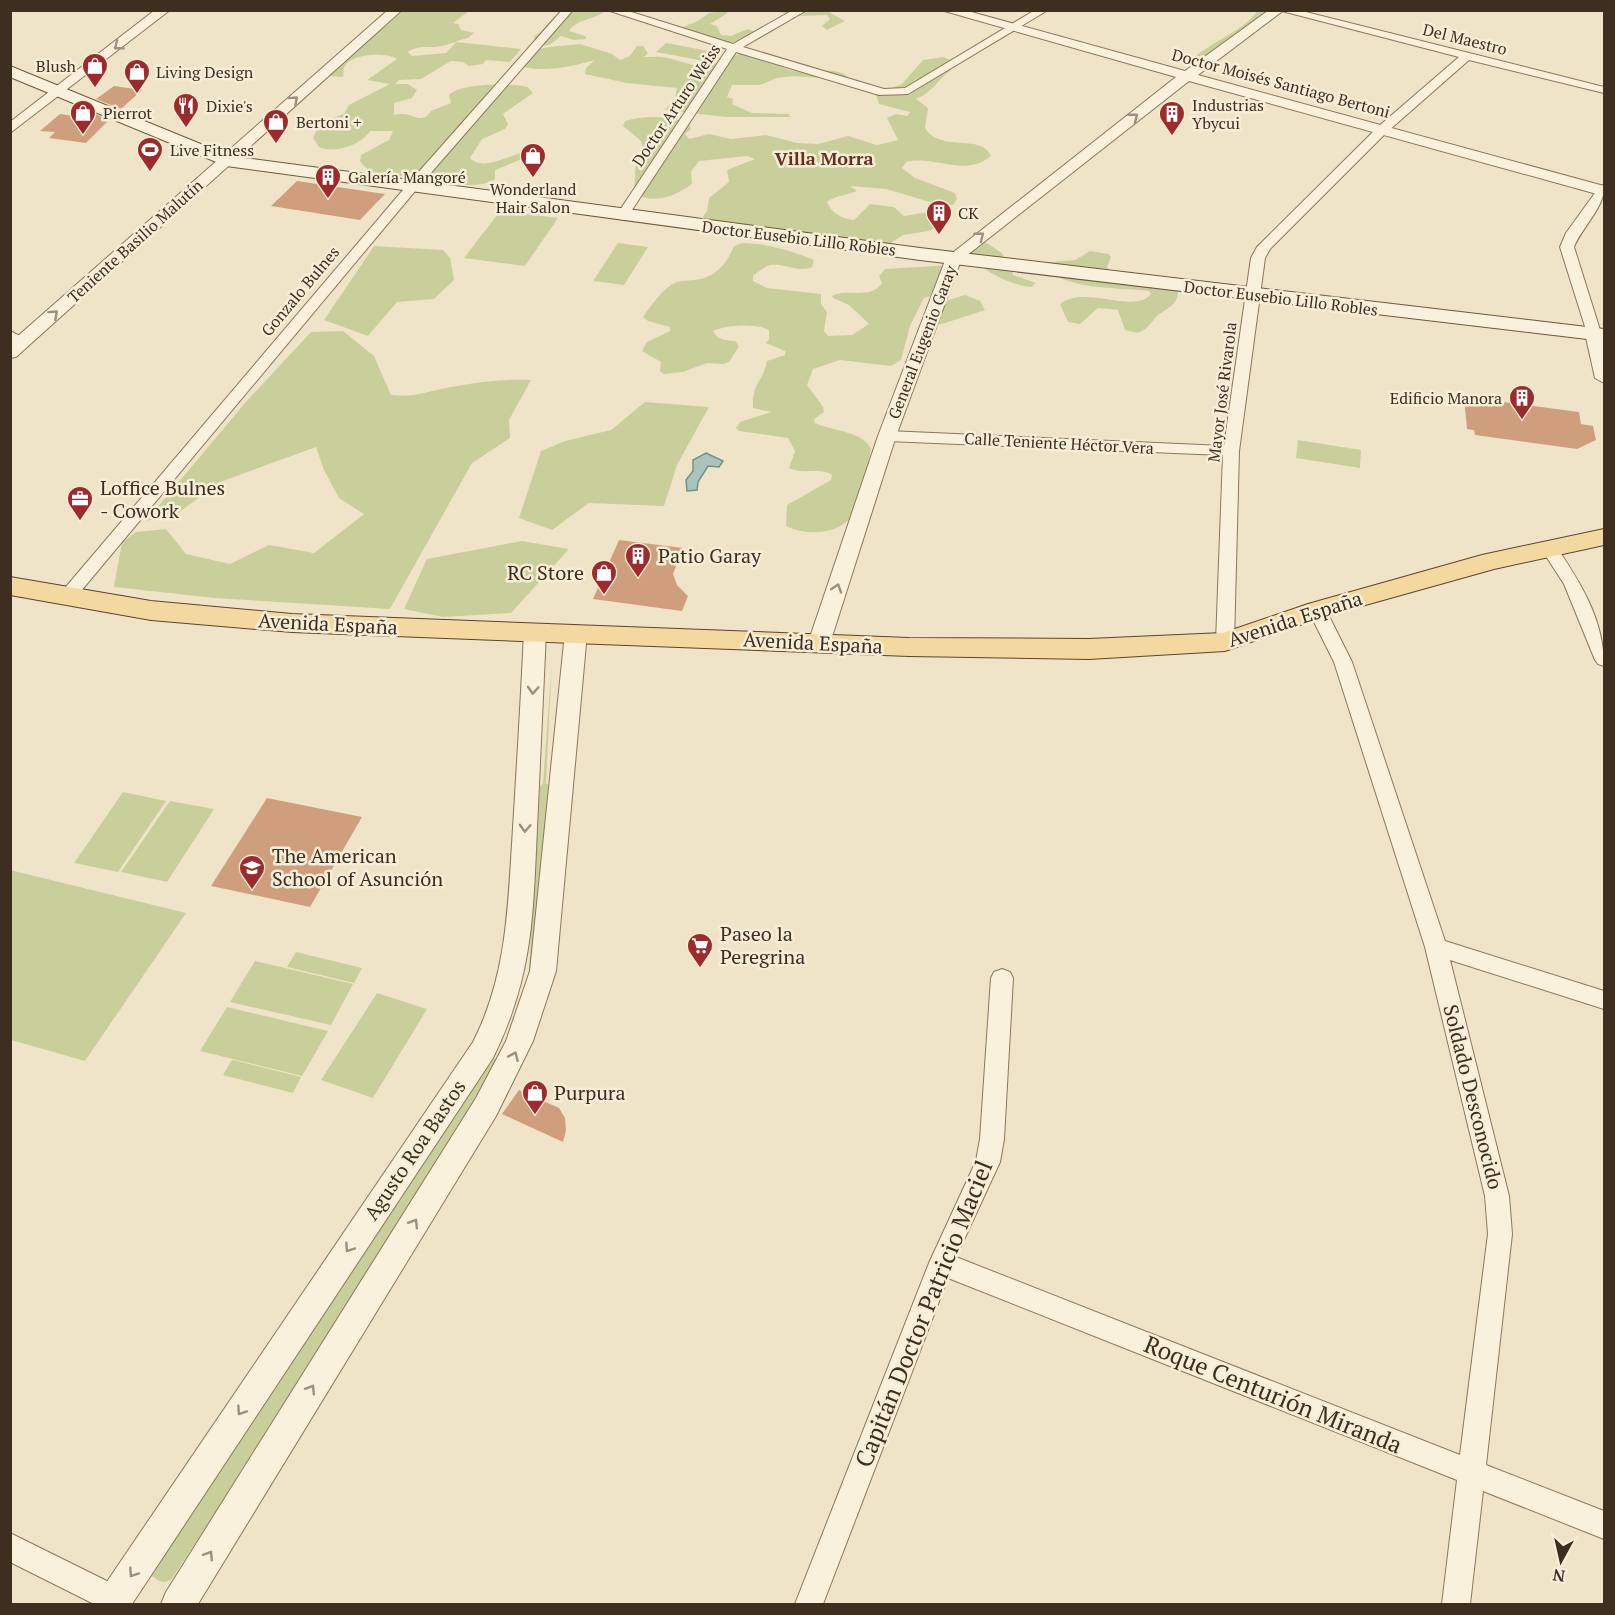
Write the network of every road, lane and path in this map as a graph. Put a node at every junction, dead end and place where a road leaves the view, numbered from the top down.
1 (165, 10) edge
2 (396, 10) edge
3 (567, 10) edge
4 (612, 10) edge
5 (802, 10) edge
6 (947, 10) edge
7 (1043, 10) edge
8 (1278, 10) edge
9 (1283, 10) edge
10 (1014, 29) junction
11 (732, 48) junction
12 (1467, 56) junction
13 (10, 71) edge
14 (1187, 76) junction
15 (1605, 90) edge
16 (58, 93) junction
17 (10, 129) edge
18 (1383, 129) junction
19 (225, 161) junction
20 (412, 187) junction
21 (1604, 190) edge
22 (622, 216) junction
23 (954, 258) junction
24 (1252, 295) junction
25 (1599, 334) edge
26 (17, 338) edge
27 (10, 353) edge
28 (1605, 378) edge
29 (886, 436) junction
30 (1231, 451) junction
31 (1605, 537) edge
32 (1548, 547) junction
33 (10, 586) edge
34 (64, 599) junction
35 (1317, 610) junction
36 (535, 632) junction
37 (576, 633) junction
38 (1226, 642) junction
39 (819, 643) junction
40 (1605, 660) edge
41 (1436, 947) junction
42 (1002, 978) dead end
43 (1605, 1000) edge
44 (941, 1263) junction
45 (1473, 1474) junction
46 (1605, 1525) edge
47 (10, 1547) edge
48 (117, 1603) edge
49 (178, 1605) edge
50 (809, 1605) edge
51 (1455, 1605) edge

1 -> 16 street
19 -> 2 street, Teniente Basilio Malutín
3 - 20 street, Gonzalo Bulnes
4 - 11 street
5 - 11 street, Doctor Arturo Weiss
6 - 10 street, Doctor Moisés Santiago Bertoni
7 - 10 street
8 - 14 street, General Eugenio Garay
9 - 12 street, Del Maestro
10 - 11 street
10 - 14 street, Doctor Moisés Santiago Bertoni
11 - 22 street, Doctor Arturo Weiss
12 - 15 street, Del Maestro
12 - 18 street, Mayor José Rivarola
13 - 16 main road, Doctor Eusebio Lillo Robles
14 - 18 street, Doctor Moisés Santiago Bertoni
23 -> 14 street, General Eugenio Garay
16 - 17 street
16 - 19 main road, Doctor Eusebio Lillo Robles
18 - 21 street, Doctor Moisés Santiago Bertoni
18 - 24 street, Mayor José Rivarola
19 - 20 main road, Doctor Eusebio Lillo Robles
26 -> 19 street, Teniente Basilio Malutín
20 - 22 main road, Doctor Eusebio Lillo Robles
20 - 34 street, Gonzalo Bulnes
21 - 25 street
22 - 23 main road, Doctor Eusebio Lillo Robles
23 - 24 main road, Doctor Eusebio Lillo Robles
23 - 29 street, General Eugenio Garay
24 - 25 main road, Doctor Eusebio Lillo Robles
24 - 30 street, Mayor José Rivarola
25 - 28 street
26 - 27 street, Teniente Basilio Malutín
29 - 30 street, Calle Teniente Héctor Vera
39 -> 29 street, General Eugenio Garay
30 - 38 street, Mayor José Rivarola
31 - 32 main road, Avenida España
32 - 35 main road, Avenida España
32 - 40 street
33 - 34 main road, Avenida España
34 - 36 main road, Avenida España
35 - 38 main road, Avenida España
35 - 41 street, Soldado Desconocido
36 - 37 main road, Avenida España
36 -> 48 street, Agusto Roa Bastos
37 - 39 main road, Avenida España
49 -> 37 street, Agusto Roa Bastos
38 - 39 main road, Avenida España
41 - 43 street
41 - 45 street, Soldado Desconocido
42 - 44 street, Capitán Doctor Patricio Maciel
44 - 45 street, Roque Centurión Miranda
44 - 50 street, Capitán Doctor Patricio Maciel
45 - 46 street, Roque Centurión Miranda
45 - 51 street, Soldado Desconocido
47 - 48 street

